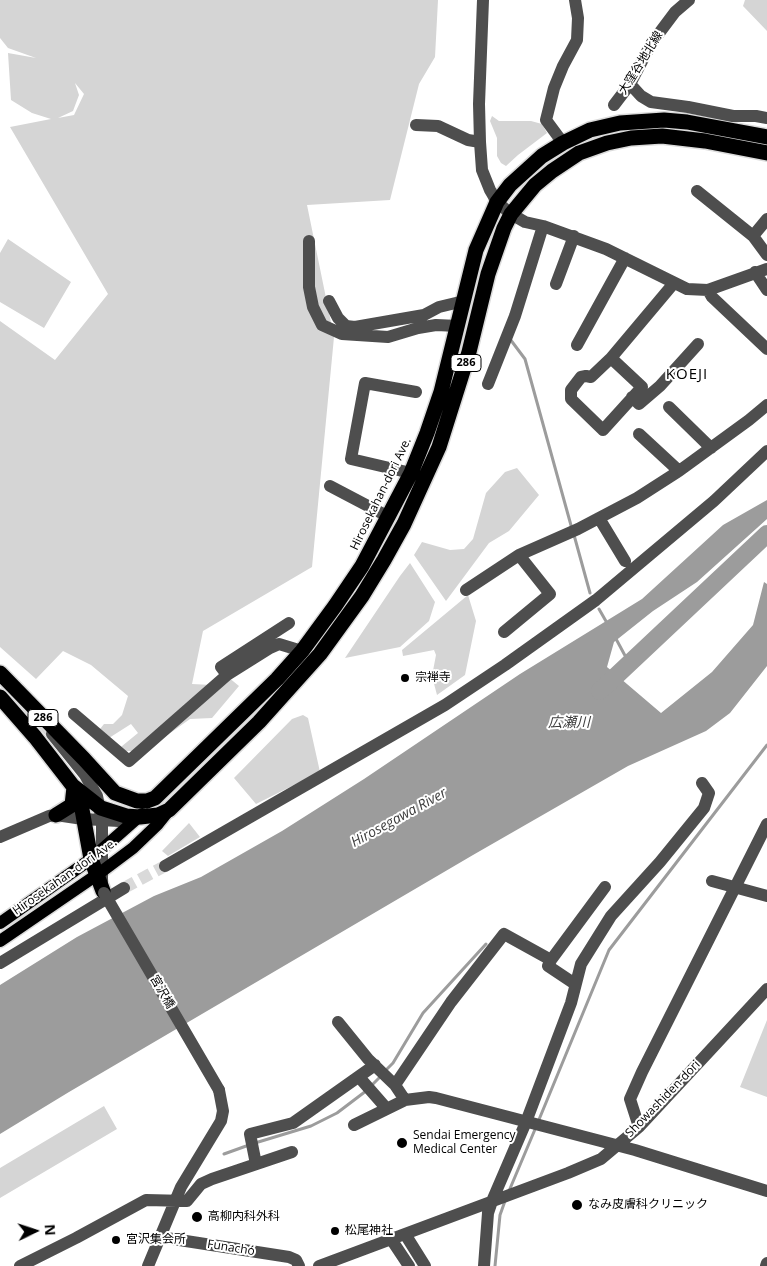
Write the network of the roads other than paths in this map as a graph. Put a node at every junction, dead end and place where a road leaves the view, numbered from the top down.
1 (483, 0) edge
2 (575, 0) edge
3 (689, 0) edge
4 (630, 84) junction
5 (614, 105) dead end
6 (767, 118) edge
7 (416, 125) dead end
8 (767, 137) edge
9 (480, 142) junction
10 (563, 143) junction
11 (767, 153) edge
12 (697, 191) dead end
13 (498, 202) junction
14 (511, 214) junction
15 (767, 219) edge
16 (543, 226) junction
17 (574, 236) junction
18 (753, 236) junction
19 (309, 241) dead end
20 (767, 255) edge
21 (625, 258) junction
22 (761, 271) edge
23 (674, 283) junction
24 (556, 284) dead end
25 (708, 290) junction
26 (767, 290) edge
27 (329, 301) dead end
28 (464, 301) junction
29 (458, 326) junction
30 (698, 344) dead end
31 (577, 345) dead end
32 (767, 349) edge
33 (611, 358) junction
34 (488, 384) dead end
35 (416, 392) dead end
36 (632, 397) junction
37 (767, 405) edge
38 (669, 406) dead end
39 (639, 434) dead end
40 (711, 448) junction
41 (767, 451) edge
42 (679, 472) junction
43 (411, 473) junction
44 (330, 486) dead end
45 (389, 517) junction
46 (599, 518) junction
47 (520, 555) junction
48 (625, 561) dead end
49 (466, 590) dead end
50 (288, 623) dead end
51 (504, 632) dead end
52 (302, 650) junction
53 (0, 673) edge
54 (227, 675) junction
55 (0, 697) edge
56 (74, 714) dead end
57 (48, 723) junction
58 (702, 783) dead end
59 (74, 786) junction
60 (155, 798) junction
61 (169, 810) junction
62 (101, 814) junction
63 (56, 815) junction
64 (140, 817) junction
65 (83, 819) junction
66 (767, 824) edge
67 (0, 837) edge
68 (96, 854) junction
69 (165, 866) tunnel mouth
70 (99, 874) junction
71 (712, 881) dead end
72 (605, 887) dead end
73 (736, 888) junction
74 (112, 890) junction
75 (767, 896) edge
76 (0, 923) edge
77 (0, 940) edge
78 (551, 960) junction
79 (0, 963) edge
80 (575, 984) junction
81 (767, 989) edge
82 (338, 1022) dead end
83 (377, 1068) junction
84 (392, 1082) junction
85 (367, 1086) junction
86 (406, 1100) junction
87 (387, 1109) junction
88 (529, 1123) junction
89 (354, 1125) dead end
90 (639, 1127) junction
91 (618, 1146) junction
92 (292, 1152) dead end
93 (255, 1160) junction
94 (767, 1192) edge
95 (496, 1200) junction
96 (174, 1201) junction
97 (404, 1234) junction
98 (160, 1237) junction
99 (391, 1239) junction
100 (20, 1266) edge
101 (148, 1266) edge
102 (298, 1266) edge
103 (319, 1266) edge
104 (409, 1266) edge
105 (426, 1266) edge
106 (484, 1266) edge

1 - 9 street
2 - 10 street
3 - 4 street, 大窪谷地北線
4 - 5 street, 大窪谷地北線
4 - 6 street
7 - 9 street
8 - 10 highway, Hirosekahan-dori Ave. / 286
9 - 13 street
10 - 13 highway, Hirosekahan-dori Ave. / 286
11 - 14 highway, Hirosekahan-dori Ave. / 286
12 - 18 street
13 - 14 street
13 - 28 highway, Hirosekahan-dori Ave. / 286
14 - 16 street
14 - 61 highway, Hirosekahan-dori Ave. / 286
15 - 18 street
16 - 17 street
16 - 34 street
17 - 21 street
17 - 24 street
18 - 20 street
19 - 29 street
21 - 23 street
21 - 31 street
22 - 25 street
22 - 26 street
23 - 25 street
23 - 33 street
25 - 32 street
27 - 28 street
28 - 29 highway, Hirosekahan-dori Ave. / 286
29 - 43 highway, Hirosekahan-dori Ave. / 286
30 - 36 street
33 - 36 street
33 - 36 street
35 - 43 street
37 - 40 street
38 - 40 street
39 - 42 street
40 - 42 street
41 - 69 street
42 - 46 street
43 - 45 highway, Hirosekahan-dori Ave. / 286
44 - 45 street
45 - 52 highway, Hirosekahan-dori Ave. / 286
46 - 47 street
46 - 48 street
47 - 49 street
47 - 51 street
50 - 54 street
52 - 54 street
52 - 60 highway, Hirosekahan-dori Ave. / 286
53 - 57 highway, 286
54 - 56 street
55 - 59 highway, 286
57 - 60 highway, 286
57 - 62 street
58 - 80 street
59 - 62 highway, 286
59 - 63 highway
59 - 65 highway
60 - 64 main road, Hirosekahan-dori Ave.
61 - 64 highway, 286
61 - 70 main road, Hirosekahan-dori Ave.
62 - 64 highway, 286
62 - 65 street
62 - 68 street
63 - 65 street
63 - 67 street
64 - 68 main road, Hirosekahan-dori Ave.
65 - 68 highway
66 - 73 street
68 - 70 highway
68 - 76 main road, Hirosekahan-dori Ave.
70 - 74 highway
70 - 77 main road, Hirosekahan-dori Ave.
71 - 73 street
72 - 78 street
73 - 75 street
73 - 90 street
74 - 79 street
74 - 96 street, 宮沢橋, bridge
78 - 80 street
78 - 84 street
80 - 88 street
81 - 90 street, Showashiden-dori
82 - 83 street
83 - 84 street
83 - 85 street
84 - 86 street
85 - 87 street
85 - 93 street
86 - 87 street
86 - 88 street
87 - 89 street
88 - 91 street
88 - 95 street
90 - 91 street, Showashiden-dori
91 - 94 street
91 - 95 street, Showashiden-dori
92 - 93 street
93 - 96 street
95 - 97 street
95 - 106 street
96 - 98 street
96 - 100 street
97 - 99 street
97 - 105 street
98 - 101 street
98 - 102 street, Funachó
99 - 103 street
99 - 104 street

